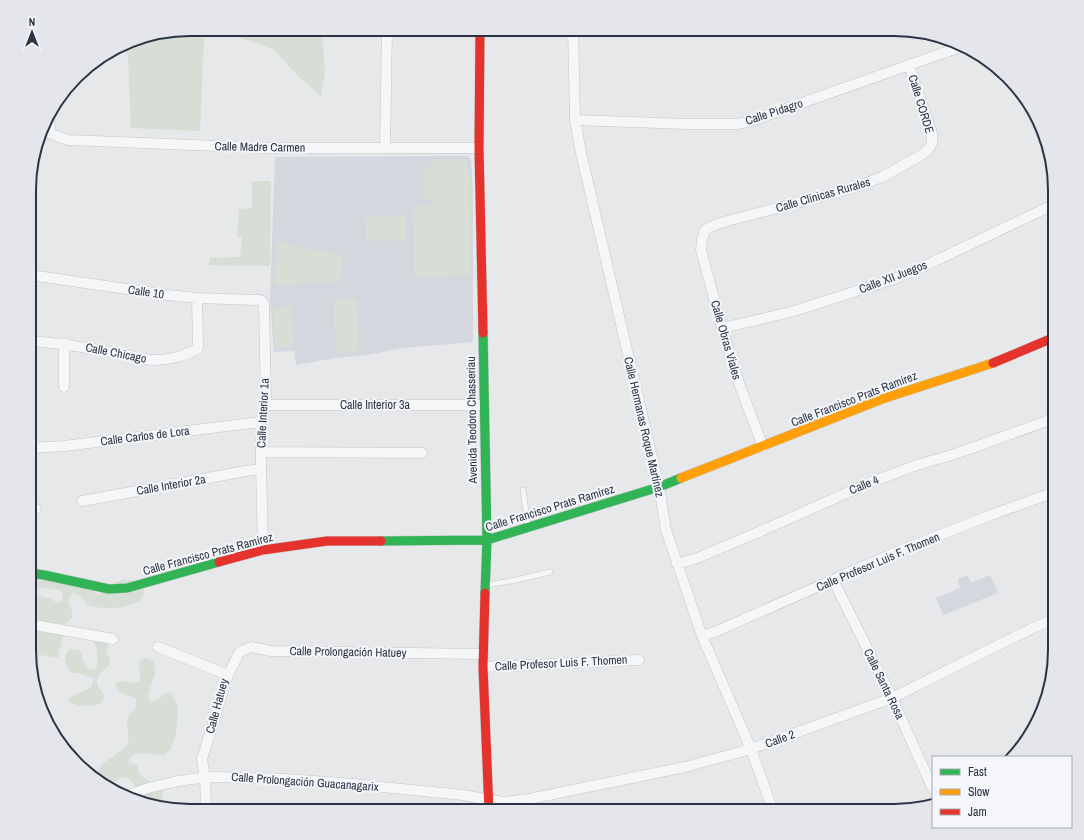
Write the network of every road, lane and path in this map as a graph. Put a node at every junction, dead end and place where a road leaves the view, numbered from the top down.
1 (387, 36) edge
2 (480, 36) edge
3 (572, 36) edge
4 (955, 49) edge
5 (909, 65) junction
6 (575, 120) junction
7 (47, 132) edge
8 (932, 143) joint
9 (385, 148) junction
10 (479, 148) junction
11 (1048, 207) edge
12 (705, 230) joint
13 (36, 276) edge
14 (197, 298) junction
15 (262, 301) joint
16 (722, 328) junction
17 (1048, 340) edge
18 (36, 341) edge
19 (64, 343) junction
20 (64, 387) dead end
21 (266, 405) junction
22 (484, 405) junction
23 (1048, 421) edge
24 (260, 422) junction
25 (763, 446) junction
26 (36, 448) edge
27 (261, 452) junction
28 (422, 452) dead end
29 (261, 469) junction
30 (659, 487) junction
31 (523, 490) dead end
32 (1048, 495) edge
33 (82, 501) dead end
34 (528, 528) junction
35 (487, 540) junction
36 (263, 550) junction
37 (677, 564) junction
38 (550, 572) dead end
39 (36, 574) edge
40 (833, 580) junction
41 (486, 585) junction
42 (1048, 622) edge
43 (36, 625) edge
44 (702, 636) junction
45 (113, 639) dead end
46 (158, 647) dead end
47 (483, 654) junction
48 (639, 660) dead end
49 (483, 667) junction
50 (228, 675) junction
51 (892, 698) junction
52 (751, 749) junction
53 (205, 777) junction
54 (932, 787) edge
55 (133, 793) edge
56 (488, 800) junction
57 (206, 804) edge
58 (488, 804) edge
59 (771, 804) edge

1 - 9 street
2 - 10 street, Avenida Teodoro Chasseriau
3 - 6 street, Calle Hermanas Roque Martínez
4 - 5 street, Calle Pidagro
5 - 6 street, Calle Pidagro
5 - 8 street, Calle CORDE
6 - 30 street, Calle Hermanas Roque Martínez
7 - 9 street, Calle Madre Carmen
8 - 12 street, Calle Clínicas Rurales
9 - 10 street, Calle Madre Carmen
10 - 22 street, Avenida Teodoro Chasseriau
11 - 16 street, Calle XII Juegos
12 - 16 street, Calle Obras Viales
13 - 14 street, Calle 10
14 - 15 street, Calle 10
14 - 19 street, Calle Chicago
15 - 21 street, Calle Interior 1a
16 - 25 street, Calle Obras Viales
17 - 25 street, Calle Francisco Prats Ramírez
18 - 19 street, Calle Chicago
19 - 20 street
21 - 22 street, Calle Interior 3a
21 - 24 street, Calle Interior 1a
22 - 35 street, Avenida Teodoro Chasseriau
23 - 37 street, Calle 4
24 - 26 street, Calle Carlos de Lora
24 - 27 street, Calle Interior 1a
25 - 30 street, Calle Francisco Prats Ramírez
27 - 28 street
27 - 29 street, Calle Interior 1a
29 - 33 street, Calle Interior 2a
29 - 36 street, Calle Interior 1a
30 - 34 street, Calle Francisco Prats Ramírez
30 - 37 street, Calle Hermanas Roque Martínez
31 - 34 lane
32 - 40 street, Calle Profesor Luis F. Thomen
34 - 35 street, Calle Francisco Prats Ramírez
35 - 36 street, Calle Francisco Prats Ramírez
35 - 41 street, Avenida Teodoro Chasseriau
36 - 39 street, Calle Francisco Prats Ramírez
37 - 44 street, Calle Hermanas Roque Martínez
38 - 41 lane
40 - 44 street, Calle Profesor Luis F. Thomen
40 - 51 street, Calle Santa Rosa
41 - 47 street, Avenida Teodoro Chasseriau
42 - 51 street, Calle 2
43 - 45 street
44 - 52 street, Calle Hermanas Roque Martínez
46 - 50 street, Calle Hatuey
47 - 49 street, Avenida Teodoro Chasseriau
47 - 50 street, Calle Prolongación Hatuey
48 - 49 street, Calle Profesor Luis F. Thomen
49 - 56 street, Avenida Teodoro Chasseriau
50 - 53 street, Calle Hatuey
51 - 52 street, Calle 2
51 - 54 street, Calle Santa Rosa
52 - 56 street, Calle 2
52 - 59 street, Calle Hermanas Roque Martínez
53 - 55 street, Calle Prolongación Guacanagarix
53 - 56 street, Calle Prolongación Guacanagarix
53 - 57 street, Calle Hatuey
56 - 58 street, Avenida Teodoro Chasseriau

